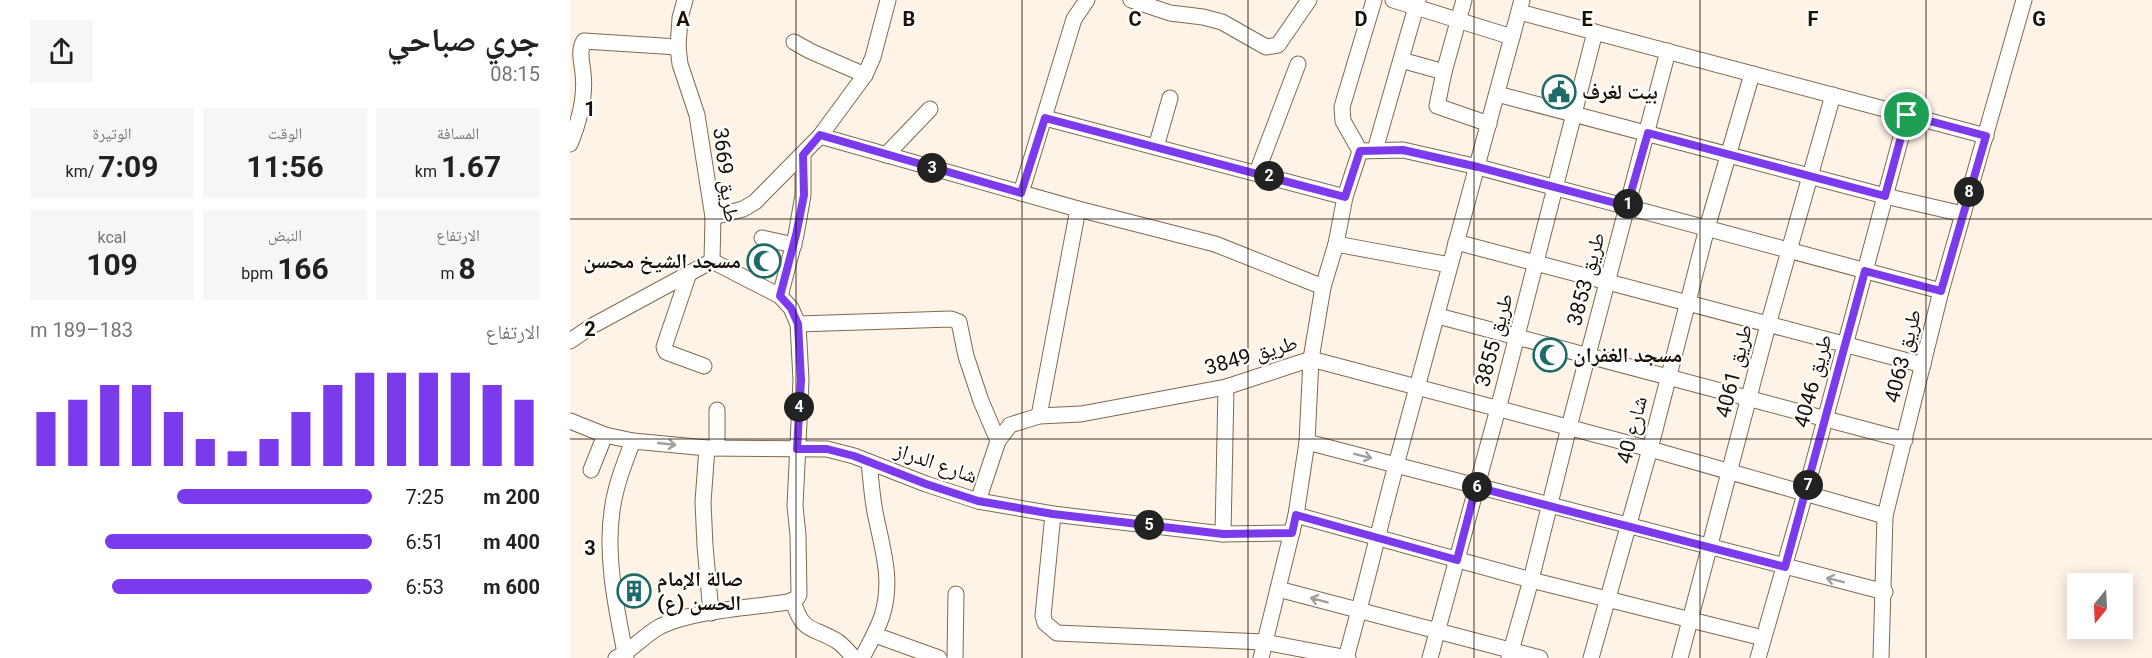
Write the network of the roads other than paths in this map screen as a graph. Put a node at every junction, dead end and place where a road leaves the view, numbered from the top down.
1 (685, 0) edge
2 (888, 0) edge
3 (1087, 0) edge
4 (1131, 0) edge
5 (1309, 0) edge
6 (1374, 0) edge
7 (1393, 0) edge
8 (1464, 0) edge
9 (2024, 0) edge
10 (1417, 4) edge
11 (1521, 6) edge
12 (1457, 21) junction
13 (1595, 32) junction
14 (1512, 37) junction
15 (794, 42) dead end
16 (678, 47) junction
17 (1668, 51) junction
18 (1401, 60) junction
19 (1298, 64) dead end
20 (1444, 72) junction
21 (1752, 74) junction
22 (865, 75) junction
23 (1497, 94) junction
24 (1833, 95) junction
25 (1170, 98) dead end
26 (930, 109) dead end
27 (1574, 114) junction
28 (1907, 115) junction
29 (1045, 118) junction
30 (1489, 124) junction
31 (1648, 133) junction
32 (820, 135) junction
33 (1986, 136) junction
34 (570, 144) edge
35 (1156, 147) junction
36 (1367, 151) junction
37 (1727, 154) junction
38 (803, 155) junction
39 (886, 155) junction
40 (1478, 167) junction
41 (1257, 172) junction
42 (1809, 176) junction
43 (1555, 187) junction
44 (1021, 193) junction
45 (1885, 196) junction
46 (1345, 197) junction
47 (1627, 206) junction
48 (1078, 209) junction
49 (1963, 214) junction
50 (713, 217) junction
51 (1707, 228) junction
52 (762, 238) dead end
53 (1456, 242) junction
54 (794, 244) junction
55 (1336, 244) junction
56 (1788, 250) junction
57 (712, 261) junction
58 (1535, 262) junction
59 (1450, 266) junction
60 (1865, 271) junction
61 (689, 273) junction
62 (1609, 282) junction
63 (1323, 287) junction
64 (1941, 291) junction
65 (780, 296) junction
66 (1686, 303) junction
67 (1438, 316) junction
68 (798, 324) junction
69 (1768, 325) junction
70 (1516, 337) junction
71 (570, 341) edge
72 (1844, 344) junction
73 (1588, 356) junction
74 (1311, 359) junction
75 (1923, 365) junction
76 (704, 366) dead end
77 (1667, 377) junction
78 (1418, 386) junction
79 (1226, 387) junction
80 (1749, 400) junction
81 (1498, 408) junction
82 (717, 411) dead end
83 (1039, 416) junction
84 (1824, 420) junction
85 (570, 421) edge
86 (1569, 427) junction
87 (605, 435) junction
88 (1905, 440) junction
89 (633, 441) junction
90 (998, 441) junction
91 (1307, 442) junction
92 (712, 448) junction
93 (797, 449) junction
94 (1650, 449) junction
95 (869, 462) junction
96 (1396, 464) junction
97 (591, 470) dead end
98 (1730, 472) junction
99 (1476, 487) junction
100 (1805, 494) junction
101 (978, 501) junction
102 (1550, 507) junction
103 (1053, 514) junction
104 (1296, 515) junction
105 (1885, 516) junction
106 (1628, 525) junction
107 (1292, 533) junction
108 (1223, 534) junction
109 (1377, 538) junction
110 (1710, 548) junction
111 (1457, 560) junction
112 (1785, 567) junction
113 (1532, 580) junction
114 (1278, 589) junction
115 (1884, 592) junction
116 (956, 594) dead end
117 (1607, 599) junction
118 (795, 600) junction
119 (1359, 610) junction
120 (711, 613) junction
121 (1691, 619) junction
122 (1438, 630) junction
123 (875, 635) junction
124 (1763, 638) junction
125 (1264, 642) junction
126 (1510, 654) edge
127 (622, 656) edge
128 (854, 658) edge
129 (862, 658) edge
130 (939, 658) edge
131 (955, 658) edge
132 (1261, 658) edge
133 (1347, 658) edge
134 (1430, 658) edge
135 (1540, 658) edge
136 (1591, 658) edge
137 (1680, 658) edge
138 (1758, 658) edge
139 (1881, 658) edge

1 - 16 street, طريق 3669
2 - 22 street
3 - 29 street
4 - 5 street
6 - 36 street
7 - 10 street
8 - 12 street
9 - 33 street, طريق 4063
10 - 12 street
10 - 18 street
11 - 13 street
11 - 14 street
12 - 14 street
12 - 20 street
13 - 17 street
13 - 27 street, طريق 3855
14 - 23 street
15 - 22 street
16 - 34 street
16 - 50 street, طريق 3669
17 - 21 street
17 - 31 street, طريق 3853
18 - 20 street
18 - 36 street
19 - 41 street
20 - 30 street
21 - 24 street
21 - 37 street, شارع 40
22 - 32 street
23 - 27 street
23 - 30 street
24 - 28 street
24 - 42 street, طريق 4061
25 - 35 street
26 - 39 street
27 - 31 street
27 - 43 street, طريق 3855
28 - 33 street
28 - 45 street, طريق 4046
29 - 35 street
29 - 44 street
30 - 40 street
31 - 37 street
31 - 47 street, طريق 3853
32 - 38 street
32 - 39 street
33 - 49 street, طريق 4063
35 - 41 street
36 - 40 street
36 - 46 street
37 - 42 street
37 - 51 street, شارع 40
38 - 50 street
38 - 54 street
39 - 44 street
40 - 43 street
40 - 53 street
41 - 46 street
42 - 45 street
42 - 56 street, طريق 4061
43 - 47 street
43 - 58 street, طريق 3855
44 - 48 street
45 - 49 street
45 - 60 street, طريق 4046
46 - 55 street
47 - 51 street
47 - 62 street, طريق 3853
48 - 63 street
48 - 83 street
49 - 64 street, طريق 4063
50 - 57 street, طريق 3669
51 - 56 street
51 - 66 street, شارع 40
52 - 54 street
53 - 58 street
53 - 59 street
54 - 65 street
55 - 59 street
55 - 63 street
56 - 60 street
56 - 69 street, طريق 4061
57 - 61 street
57 - 65 street
58 - 62 street
58 - 70 street, طريق 3855
59 - 67 street
60 - 64 street
60 - 72 street, طريق 4046
61 - 71 street
61 - 76 street
62 - 66 street
62 - 73 street, طريق 3853
63 - 74 street
64 - 75 street, طريق 4063
65 - 68 street
66 - 69 street
66 - 77 street, شارع 40
67 - 70 street
67 - 78 street
68 - 90 street
68 - 93 street
69 - 72 street
69 - 80 street, طريق 4061
70 - 73 street
70 - 81 street, طريق 3855
72 - 75 street
72 - 84 street, طريق 4046
73 - 77 street
73 - 86 street, طريق 3853
74 - 78 street, طريق 3849
74 - 79 street, طريق 3849
74 - 91 street
75 - 88 street, طريق 4063
77 - 80 street
77 - 94 street, شارع 40
78 - 81 street, طريق 3849
78 - 96 street
79 - 83 street, طريق 3849
79 - 108 street
80 - 84 street
80 - 98 street, طريق 4061
81 - 86 street, طريق 3849
81 - 99 street, طريق 3855
82 - 92 street
83 - 90 street, طريق 3849
84 - 88 street
84 - 100 street, طريق 4046
85 - 87 street, شارع الدراز
86 - 94 street, طريق 3849
86 - 102 street, طريق 3853
87 - 89 street, شارع الدراز
87 - 97 street
88 - 105 street, طريق 4063
89 -> 92 street, شارع الدراز
89 - 127 street
90 - 101 street
91 -> 96 street
91 - 104 street
92 - 93 street, شارع الدراز
92 - 120 street
93 - 95 street, شارع الدراز
93 - 118 street
94 - 98 street, طريق 3849
94 - 106 street, شارع 40
95 - 101 street, شارع الدراز
95 - 123 street
96 - 99 street
96 - 109 street
98 - 100 street, طريق 3849
98 - 110 street, طريق 4061
99 - 102 street
99 - 111 street, طريق 3855
100 - 105 street, طريق 3849
100 - 112 street, طريق 4046
101 - 103 street, شارع الدراز
102 - 106 street
102 - 113 street, طريق 3853
103 - 108 street, شارع الدراز
103 - 125 street
104 - 107 street
104 - 109 street
105 - 115 street, طريق 4063
106 - 110 street
106 - 117 street, شارع 40
107 - 108 street, شارع الدراز
107 - 114 street
109 - 111 street
109 - 119 street
110 - 112 street
110 - 121 street, طريق 4061
111 - 113 street
111 - 122 street, طريق 3855
115 -> 112 street
112 - 124 street, طريق 4046
113 - 117 street
113 - 126 street, طريق 3853
119 -> 114 street
114 - 125 street
115 - 139 street, طريق 4063
116 - 131 street
117 - 121 street
117 - 136 street, شارع 40
118 - 120 street
118 - 128 street
119 - 122 street
119 - 133 street
120 - 127 street
121 - 124 street
121 - 137 street, طريق 4061
122 - 126 street
122 - 134 street, طريق 3855
123 - 129 street
123 - 130 street
124 - 138 street, طريق 4046
125 - 132 street
125 - 133 street
126 - 135 street

